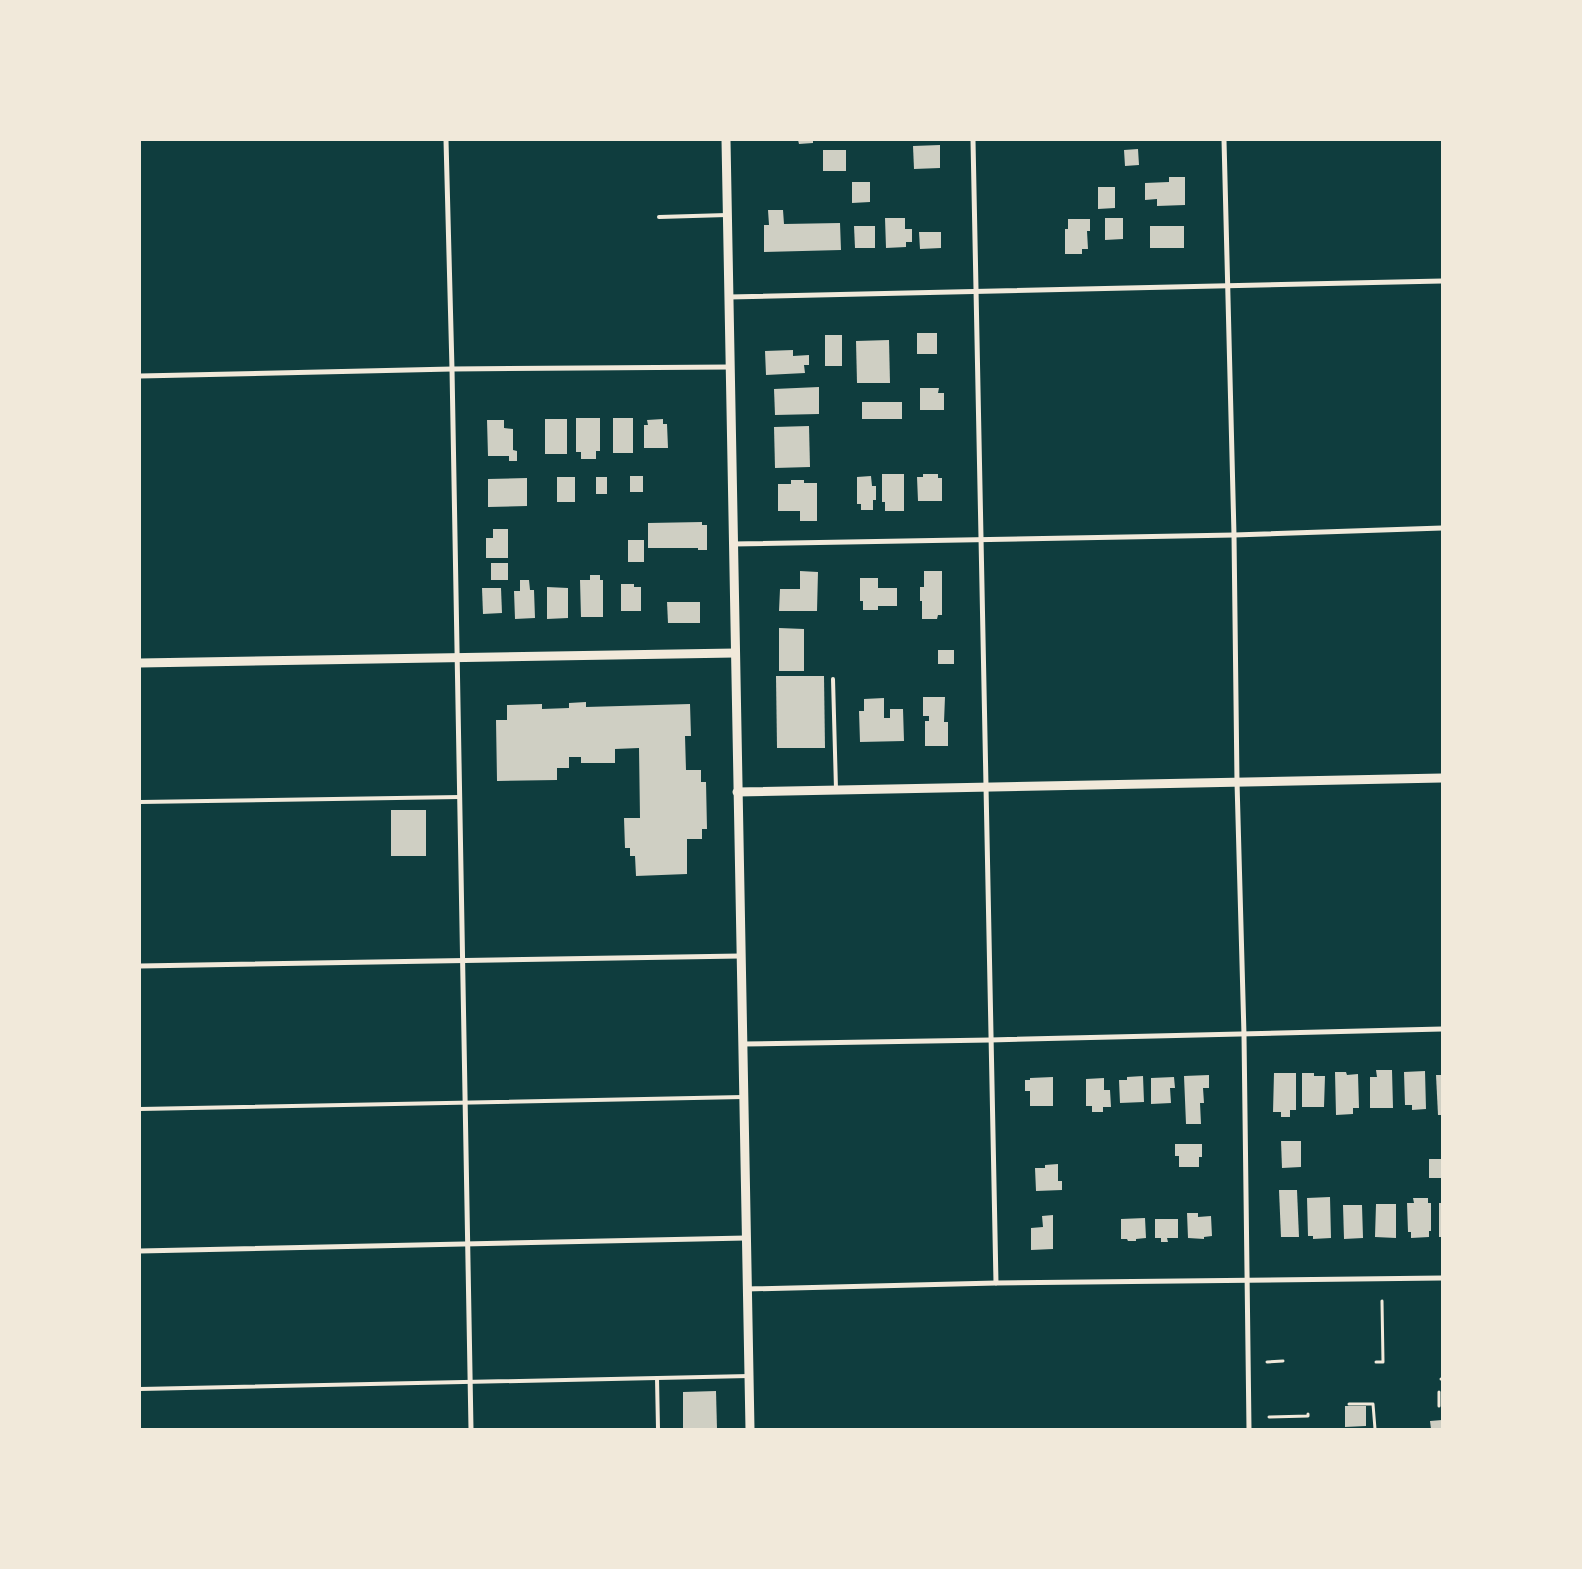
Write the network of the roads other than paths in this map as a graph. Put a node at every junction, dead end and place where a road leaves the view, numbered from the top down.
1 (446, 140) edge
2 (726, 140) edge
3 (974, 140) edge
4 (1224, 140) edge
5 (727, 215) junction
6 (659, 217) dead end
7 (1442, 281) edge
8 (1229, 286) junction
9 (977, 292) junction
10 (729, 297) junction
11 (730, 367) junction
12 (452, 369) junction
13 (140, 376) edge
14 (1442, 528) edge
15 (1234, 535) junction
16 (982, 539) junction
17 (733, 544) junction
18 (735, 653) junction
19 (457, 659) junction
20 (140, 663) edge
21 (833, 679) dead end
22 (1442, 778) edge
23 (1237, 782) junction
24 (986, 788) junction
25 (836, 790) junction
26 (737, 792) junction
27 (460, 796) junction
28 (140, 802) edge
29 (740, 956) junction
30 (462, 960) junction
31 (140, 966) edge
32 (1442, 1029) edge
33 (1244, 1034) junction
34 (990, 1040) junction
35 (742, 1044) junction
36 (744, 1097) junction
37 (465, 1102) junction
38 (140, 1109) edge
39 (746, 1238) junction
40 (468, 1243) junction
41 (140, 1251) edge
42 (1442, 1278) edge
43 (1246, 1281) junction
44 (996, 1282) junction
45 (747, 1289) junction
46 (749, 1376) junction
47 (657, 1378) junction
48 (470, 1382) junction
49 (140, 1389) edge
50 (471, 1429) edge
51 (658, 1429) edge
52 (750, 1429) edge
53 (1249, 1429) edge

1 - 12 street
2 - 5 street
3 - 9 street
4 - 8 street
5 - 6 lane
5 - 10 street
7 - 8 street
8 - 9 street
8 - 15 street
9 - 10 street
9 - 16 street
10 - 11 street
11 - 12 street
11 - 17 street
12 - 13 street
12 - 19 street
14 - 15 street
15 - 16 street
15 - 23 street
16 - 17 street
16 - 24 street
17 - 18 street
18 - 19 street
18 - 26 street
19 - 20 street
19 - 27 street
21 - 25 lane
22 - 23 street
23 - 24 street
23 - 33 street
24 - 25 street
24 - 34 street
25 - 26 street
26 - 29 street
27 - 28 lane
27 - 30 street
29 - 30 street
29 - 35 street
30 - 31 street
30 - 37 street
32 - 33 street
33 - 34 street
33 - 43 street
34 - 35 street
34 - 44 street
35 - 36 street
36 - 37 lane
36 - 39 street
37 - 38 lane
37 - 40 street
39 - 40 street
39 - 45 street
40 - 41 street
40 - 48 street
42 - 43 street
43 - 44 street
43 - 53 street
44 - 45 street
45 - 46 street
46 - 47 lane
46 - 52 street
47 - 48 lane
47 - 51 lane
48 - 49 lane
48 - 50 street

